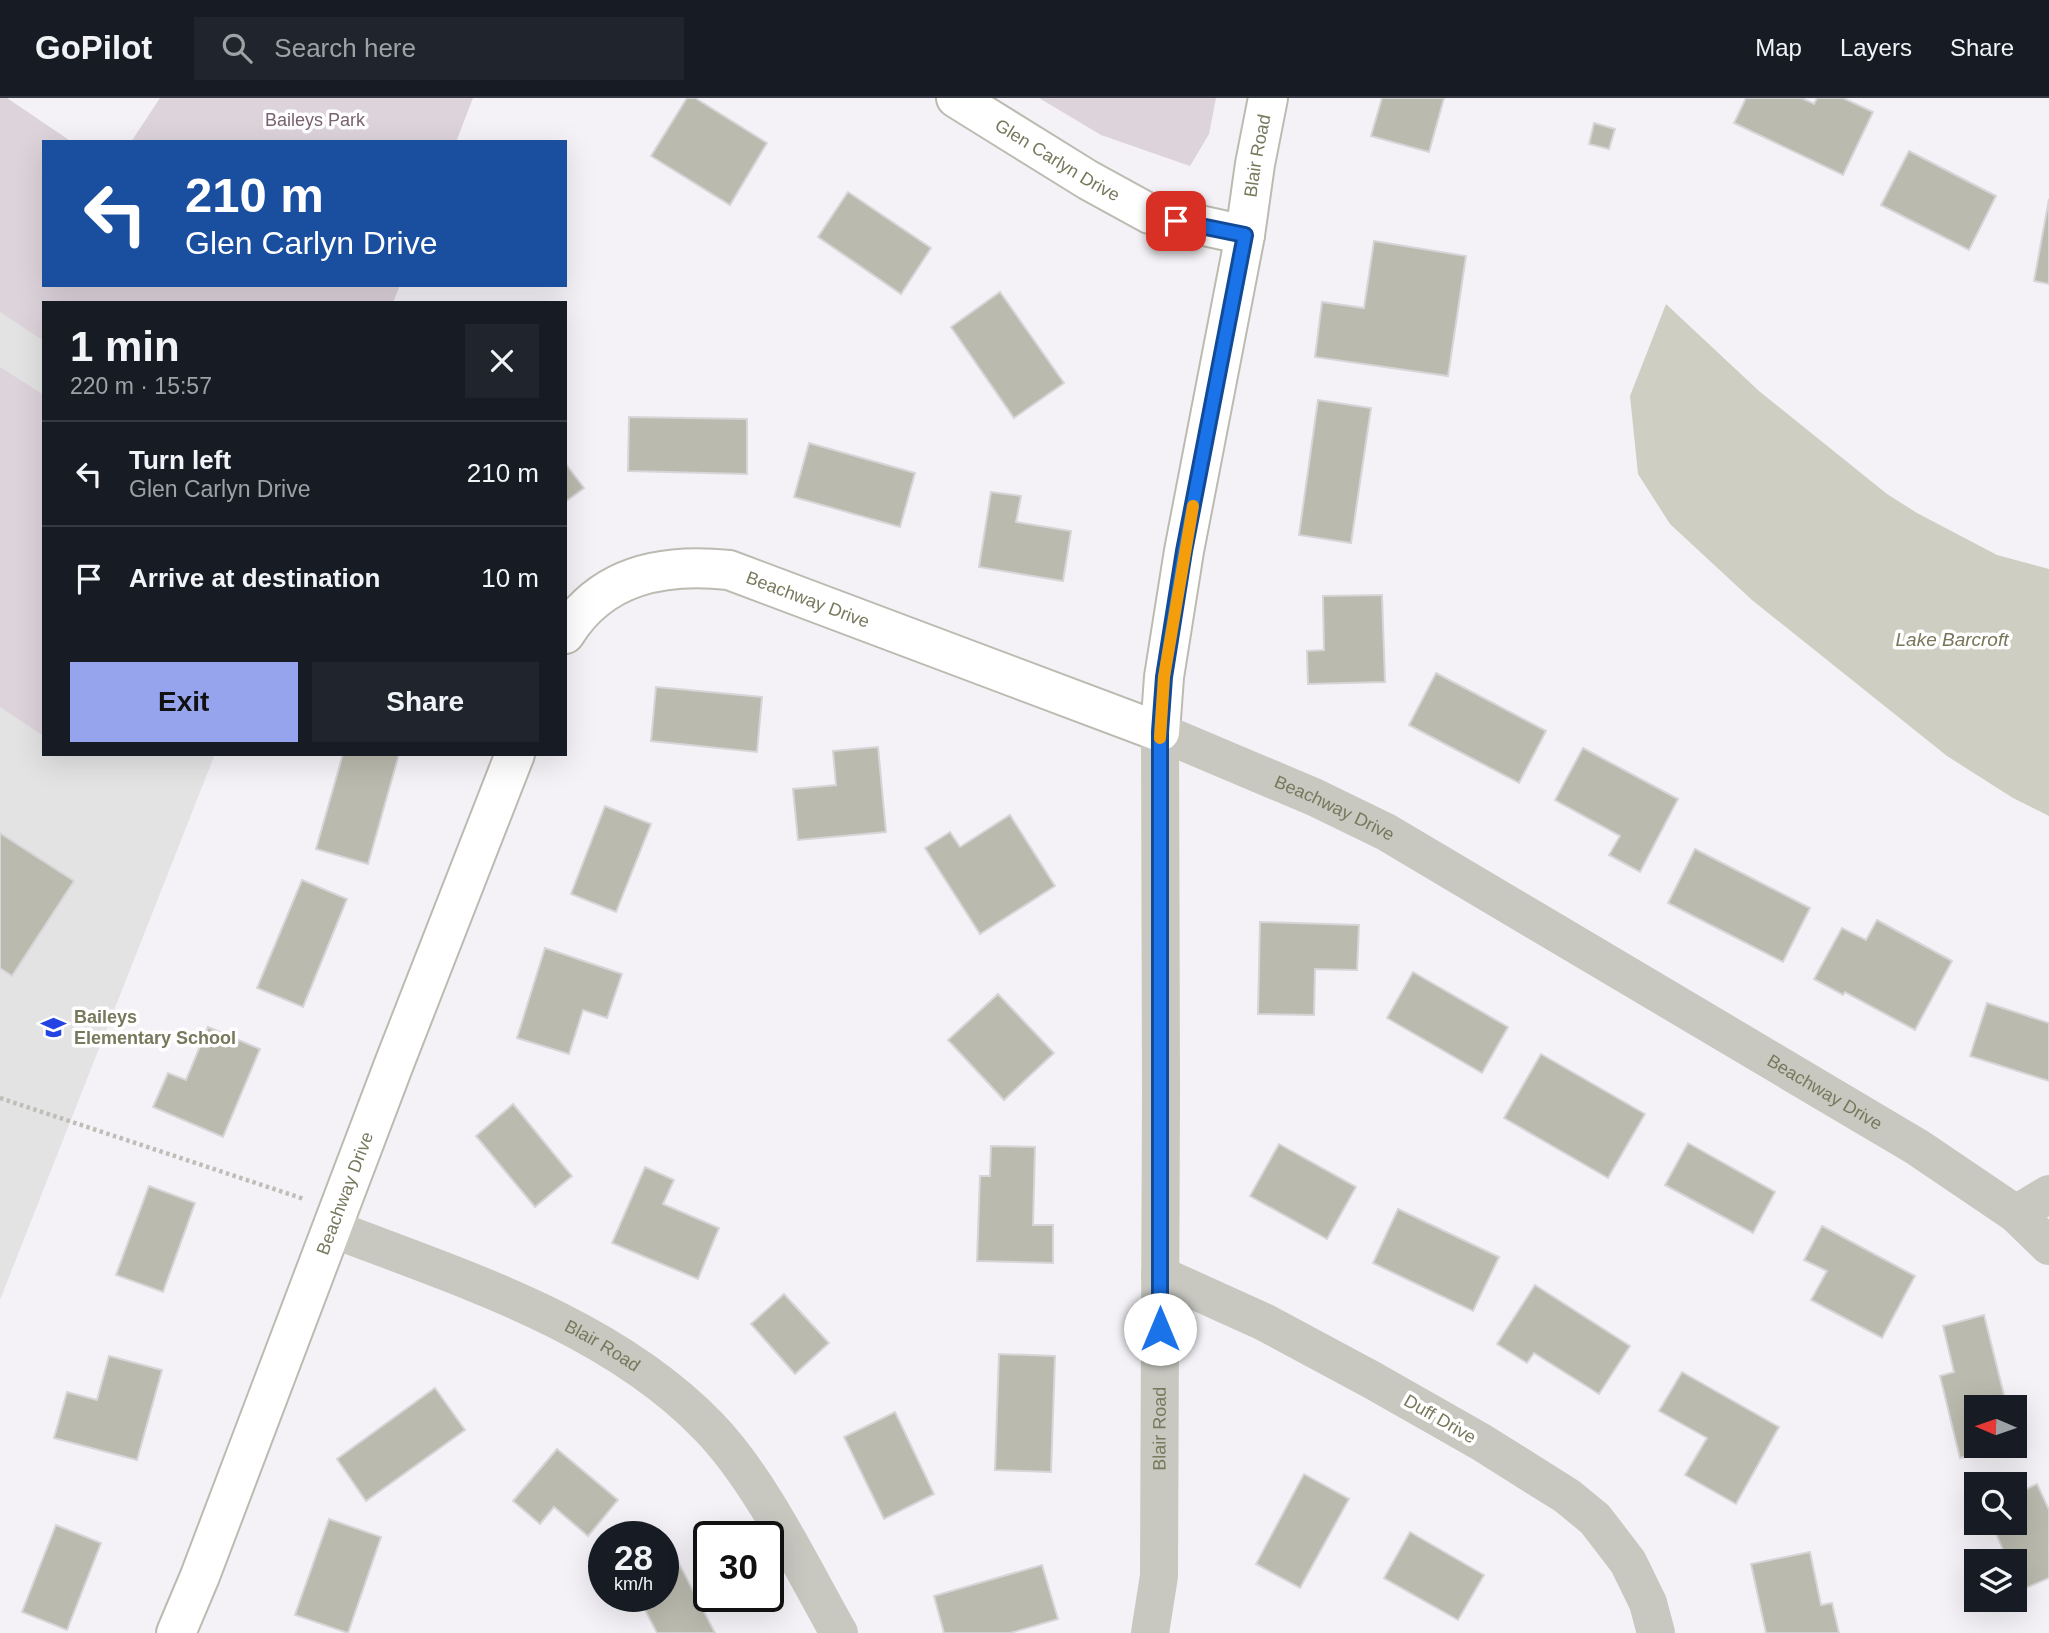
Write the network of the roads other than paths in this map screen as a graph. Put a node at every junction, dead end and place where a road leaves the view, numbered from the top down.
1 (956, 98) edge
2 (1268, 98) edge
3 (1245, 235) junction
4 (567, 631) edge
5 (1160, 732) junction
6 (514, 756) edge
7 (2049, 1194) edge
8 (2015, 1214) junction
9 (332, 1228) junction
10 (2049, 1245) edge
11 (1160, 1275) junction
12 (176, 1633) edge
13 (839, 1633) edge
14 (1150, 1633) edge
15 (1657, 1633) edge

1 - 3 street, Glen Carlyn Drive
2 - 3 street, Blair Road
3 - 5 street, Blair Road
4 - 5 street, Beachway Drive
5 - 8 street, Beachway Drive
5 - 11 street, Blair Road
6 - 9 street, Beachway Drive
7 - 8 street
8 - 10 street, Beachway Drive
9 - 12 street, Beachway Drive
9 - 13 street, Blair Road
11 - 14 street, Blair Road
11 - 15 street, Duff Drive

